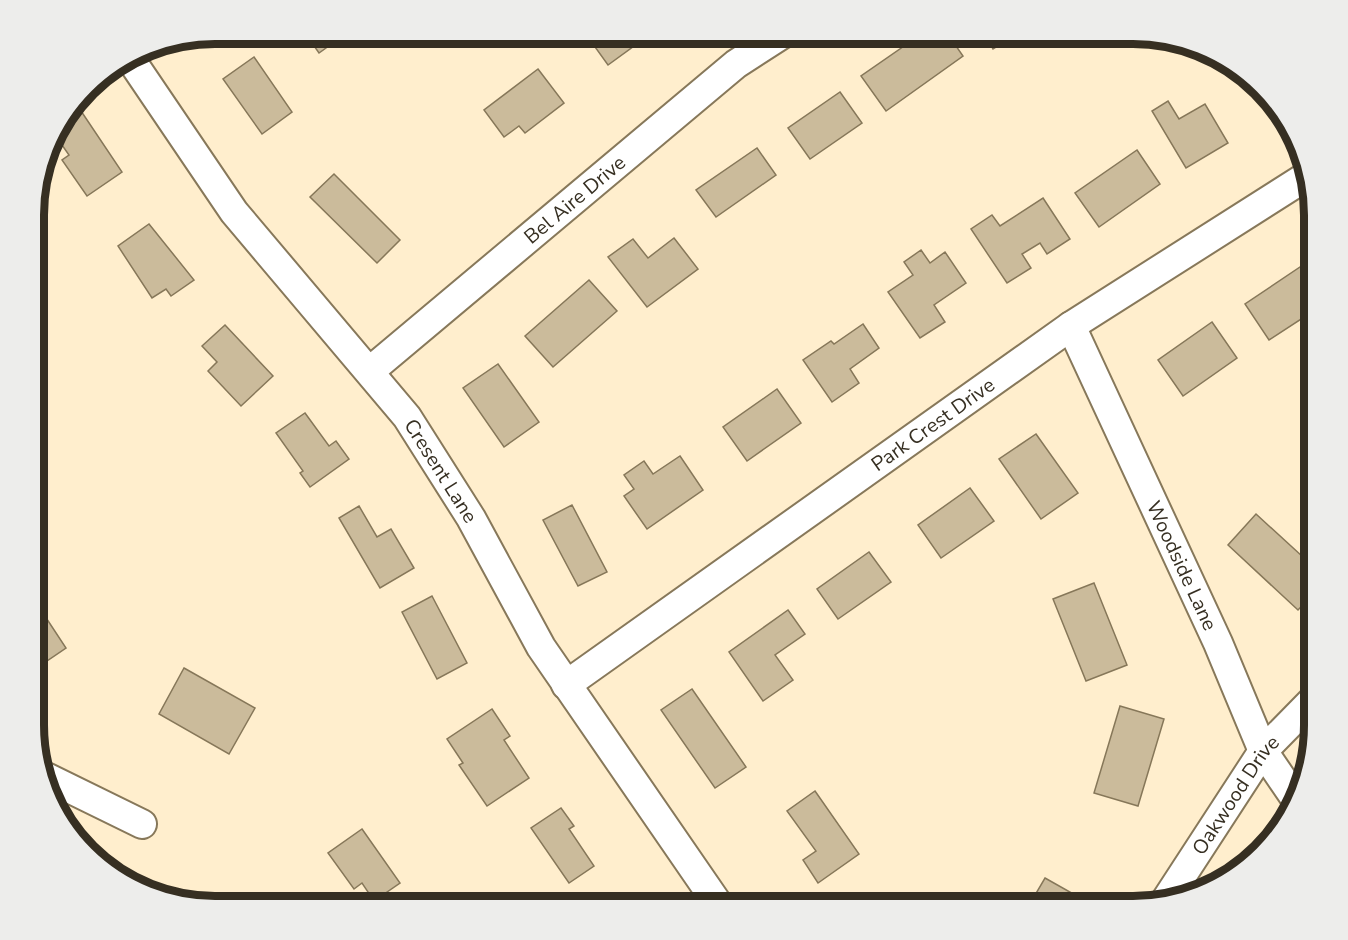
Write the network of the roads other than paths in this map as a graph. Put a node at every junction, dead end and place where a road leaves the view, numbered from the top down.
1 (767, 44) edge
2 (134, 64) edge
3 (1301, 180) edge
4 (1071, 326) junction
5 (370, 371) junction
6 (566, 686) junction
7 (1304, 709) edge
8 (1263, 751) junction
9 (52, 780) edge
10 (1291, 792) edge
11 (142, 824) dead end
12 (1171, 892) edge
13 (712, 896) edge

1 - 5 street, Bel Aire Drive
2 - 5 street, Cresent Lane
3 - 4 street, Park Crest Drive
4 - 6 street, Park Crest Drive
4 - 8 street, Woodside Lane
5 - 6 street, Cresent Lane
6 - 13 street, Cresent Lane
7 - 8 street, Oakwood Drive
8 - 10 street, Woodside Lane
8 - 12 street, Oakwood Drive
9 - 11 street

